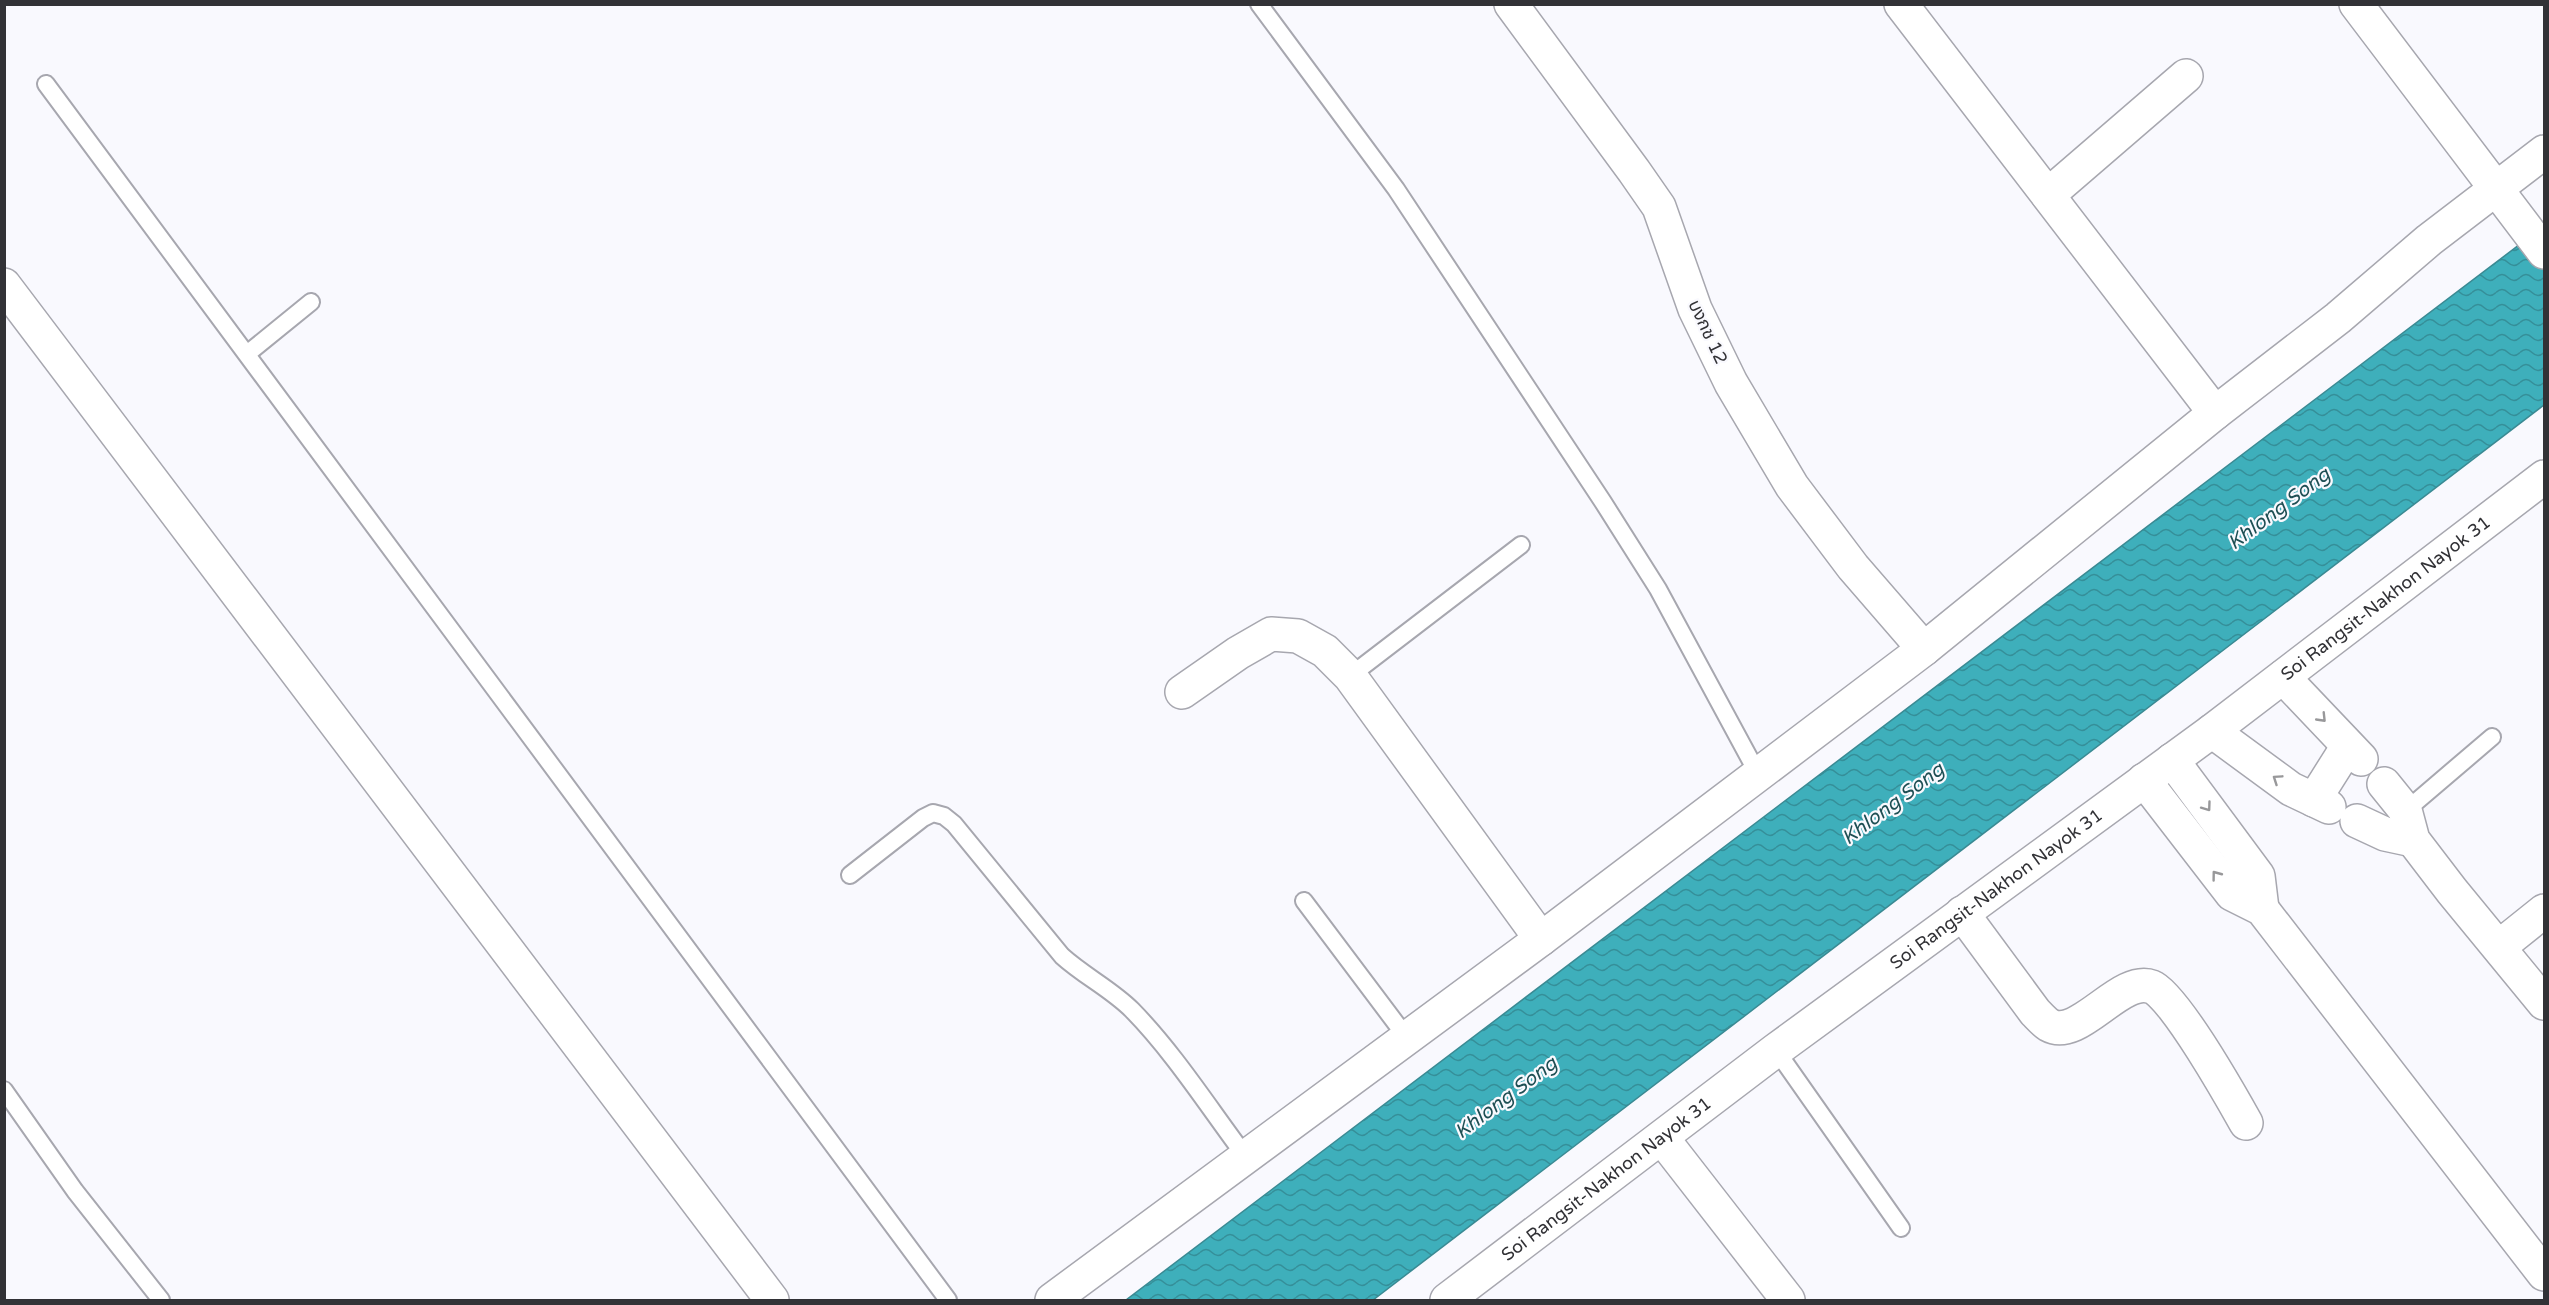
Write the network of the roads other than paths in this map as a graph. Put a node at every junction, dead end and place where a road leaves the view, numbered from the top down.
1 (1259, 4) edge
2 (1510, 4) edge
3 (1901, 4) edge
4 (2356, 4) edge
5 (2186, 76) dead end
6 (46, 84) dead end
7 (2544, 152) edge
8 (2048, 195) junction
9 (2502, 197) junction
10 (2544, 252) edge
11 (4, 285) edge
12 (311, 302) dead end
13 (247, 354) junction
14 (2215, 413) junction
15 (2544, 477) edge
16 (1521, 545) dead end
17 (1924, 650) junction
18 (1350, 676) junction
19 (2283, 677) junction
20 (1182, 692) dead end
21 (2212, 731) junction
22 (2492, 737) dead end
23 (2172, 760) junction
24 (1758, 774) junction
25 (2144, 780) junction
26 (2384, 784) dead end
27 (2367, 819) junction
28 (850, 875) dead end
29 (1304, 901) dead end
30 (2262, 909) junction
31 (2544, 911) edge
32 (1962, 913) junction
33 (1541, 939) junction
34 (2499, 947) junction
35 (2544, 1003) edge
36 (1407, 1038) junction
37 (1776, 1050) junction
38 (4, 1090) edge
39 (2246, 1123) dead end
40 (1662, 1138) junction
41 (1246, 1157) junction
42 (1901, 1228) dead end
43 (2544, 1274) edge
44 (776, 1299) edge
45 (161, 1300) edge
46 (948, 1300) edge
47 (1052, 1300) edge
48 (1447, 1300) edge
49 (1788, 1300) edge

1 - 24 lane
2 - 17 street, บงกช 12
3 - 8 street
4 - 9 street
5 - 8 street
6 - 13 lane
7 - 9 street
8 - 14 street
9 - 10 street
9 - 14 street
11 - 44 street
12 - 13 lane
13 - 46 lane
14 - 17 street
15 - 19 street, Soi Rangsit-Nakhon Nayok 31
16 - 18 lane
17 - 24 street
18 - 20 street
18 - 33 street
19 - 21 street, Soi Rangsit-Nakhon Nayok 31
19 -> 27 street
21 - 23 street, Soi Rangsit-Nakhon Nayok 31
27 -> 21 street
22 - 27 lane
23 - 25 street, Soi Rangsit-Nakhon Nayok 31
23 -> 30 street
24 - 33 street
30 -> 25 street
25 - 32 street, Soi Rangsit-Nakhon Nayok 31
26 - 27 street
27 - 34 street
28 - 41 lane
29 - 36 lane
30 - 43 street
31 - 34 street
32 - 37 street, Soi Rangsit-Nakhon Nayok 31
32 - 39 street
33 - 36 street
34 - 35 street
36 - 41 street
37 - 40 street, Soi Rangsit-Nakhon Nayok 31
37 - 42 lane
38 - 45 lane
40 - 48 street, Soi Rangsit-Nakhon Nayok 31
40 - 49 street
41 - 47 street

